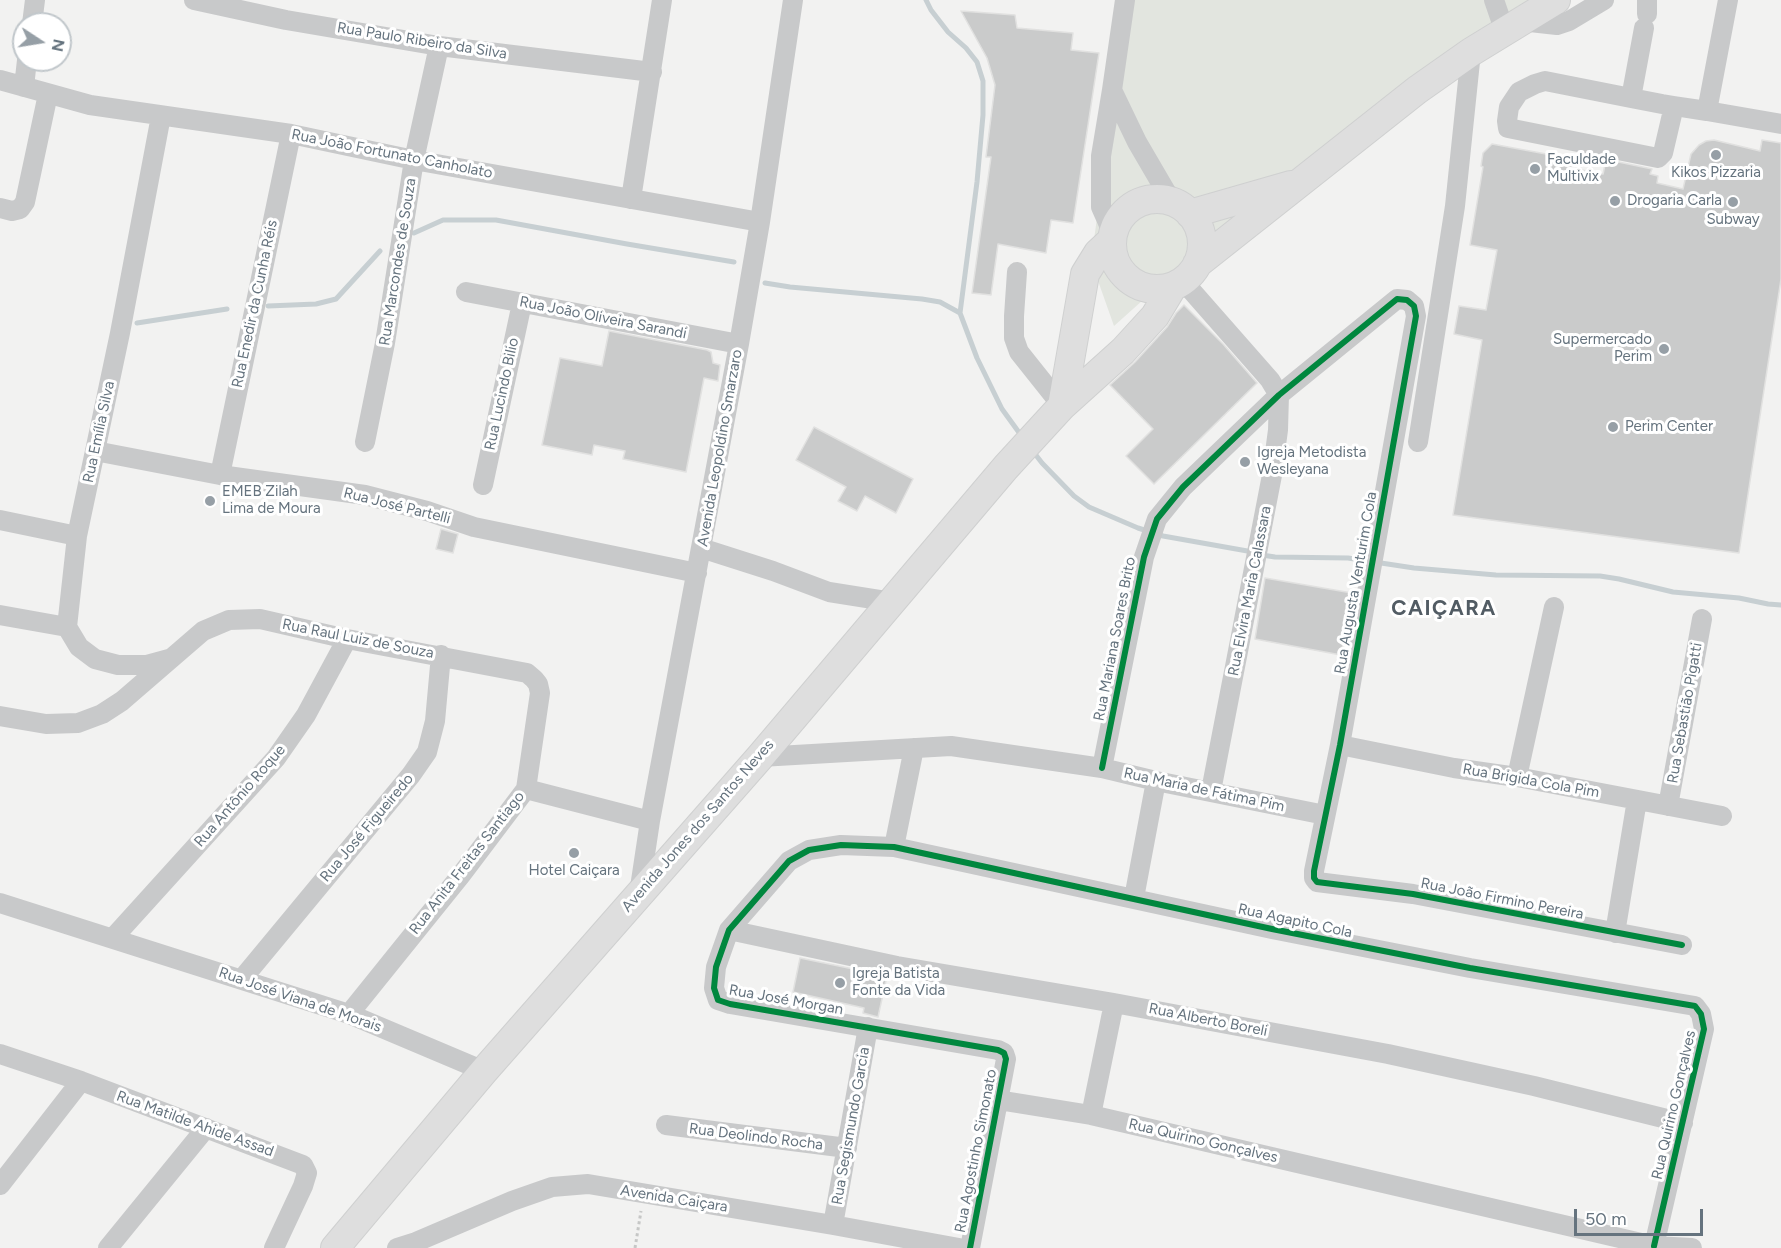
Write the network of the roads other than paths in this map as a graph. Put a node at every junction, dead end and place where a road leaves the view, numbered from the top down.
1 (194, 0) edge
2 (662, 0) edge
3 (792, 0) edge
4 (1125, 0) edge
5 (1494, 0) edge
6 (1556, 0) edge
7 (1604, 0) edge
8 (1728, 0) edge
9 (1646, 14) edge
10 (1513, 26) junction
11 (440, 46) junction
12 (1471, 52) junction
13 (26, 72) edge
14 (652, 72) junction
15 (0, 80) edge
16 (24, 87) junction
17 (1112, 90) junction
18 (48, 94) junction
19 (1631, 98) junction
20 (1674, 105) junction
21 (1707, 111) junction
22 (161, 116) junction
23 (1781, 124) edge
24 (291, 134) junction
25 (414, 160) junction
26 (1304, 181) junction
27 (631, 199) junction
28 (0, 208) edge
29 (1181, 208) junction
30 (760, 222) junction
31 (1113, 237) junction
32 (1017, 272) dead end
33 (1184, 277) junction
34 (466, 292) dead end
35 (1397, 299) joint
36 (522, 303) junction
37 (739, 344) junction
38 (1279, 395) junction
39 (1062, 406) junction
40 (365, 442) dead end
41 (1418, 442) dead end
42 (95, 451) junction
43 (220, 475) junction
44 (483, 485) dead end
45 (0, 520) edge
46 (77, 536) junction
47 (702, 548) junction
48 (697, 573) junction
49 (892, 602) junction
50 (1554, 607) dead end
51 (0, 615) edge
52 (1702, 619) dead end
53 (67, 627) junction
54 (347, 639) junction
55 (441, 655) junction
56 (175, 657) junction
57 (540, 693) joint
58 (0, 716) edge
59 (1340, 745) junction
60 (914, 748) junction
61 (760, 757) junction
62 (1102, 768) junction
63 (1517, 777) junction
64 (1156, 781) junction
65 (526, 789) junction
66 (1212, 791) junction
67 (1636, 800) junction
68 (1668, 806) junction
69 (1325, 815) junction
70 (1722, 816) dead end
71 (650, 821) junction
72 (894, 847) junction
73 (1317, 882) joint
74 (639, 894) junction
75 (1134, 898) junction
76 (0, 903) edge
77 (729, 930) junction
78 (1615, 933) junction
79 (113, 938) junction
80 (1682, 945) dead end
81 (242, 979) junction
82 (1114, 1003) junction
83 (1695, 1006) joint
84 (349, 1014) junction
85 (868, 1027) junction
86 (0, 1054) edge
87 (1006, 1059) joint
88 (484, 1071) junction
89 (81, 1081) junction
90 (998, 1100) junction
91 (1091, 1115) junction
92 (1683, 1123) junction
93 (666, 1125) dead end
94 (206, 1128) junction
95 (847, 1148) junction
96 (0, 1185) edge
97 (833, 1225) junction
98 (863, 1239) edge
99 (1654, 1246) junction
100 (108, 1248) edge
101 (274, 1248) edge
102 (335, 1248) edge
103 (397, 1248) edge
104 (959, 1248) edge
105 (970, 1248) edge
106 (1692, 1248) edge

1 - 11 street, Rua Paulo Ribeiro da Silva
2 - 14 street
3 - 30 street, Avenida Leopoldino Smarzaro
4 - 17 street
5 - 10 street
6 - 10 highway, Avenida Jones dos Santos Neves
7 - 10 street
8 - 21 street
9 - 19 street
10 - 12 highway, Avenida Jones dos Santos Neves
11 - 14 street, Rua Paulo Ribeiro da Silva
11 - 25 street, Rua Marcondes de Souza
12 - 26 highway, Avenida Jones dos Santos Neves
12 - 41 street
13 - 16 street
14 - 27 street
15 - 16 street, Rua João Fortunato Canholato
16 - 18 street, Rua João Fortunato Canholato
17 - 29 street
17 - 31 street
18 - 22 street, Rua João Fortunato Canholato
18 - 28 street
19 - 20 street
19 - 20 street
20 - 21 street
21 - 23 street
22 - 24 street, Rua João Fortunato Canholato
22 - 42 street, Rua Emília Silva
24 - 25 street, Rua João Fortunato Canholato
24 - 43 street, Rua Enedir da Cunha Réis
25 - 27 street, Rua João Fortunato Canholato
25 - 40 street, Rua Marcondes de Souza
26 - 29 highway, Avenida Jones dos Santos Neves
26 - 33 highway, Avenida Jones dos Santos Neves
27 - 30 street, Rua João Fortunato Canholato
29 - 31 highway, Avenida Jones dos Santos Neves
29 - 33 highway, Avenida Jones dos Santos Neves
30 - 37 street, Avenida Leopoldino Smarzaro
31 - 33 highway
31 - 39 highway, Avenida Jones dos Santos Neves
32 - 39 street
33 - 38 street
33 - 39 highway, Avenida Jones dos Santos Neves
34 - 36 street, Rua João Oliveira Sarandi
35 - 38 street, Rua Mariana Soares Brito
35 - 59 street, Rua Augusta Venturim Cola
36 - 37 street, Rua João Oliveira Sarandi
36 - 44 street, Rua Lucindo Bilio
37 - 47 street, Avenida Leopoldino Smarzaro
38 - 62 street, Rua Mariana Soares Brito
38 - 66 street, Rua Elvira Maria Calassara
39 - 49 highway, Avenida Jones dos Santos Neves
42 - 43 street, Rua José Partelli
42 - 46 street, Rua Emília Silva
43 - 48 street, Rua José Partelli
45 - 46 street
46 - 53 street, Rua Emília Silva
47 - 48 street, Avenida Leopoldino Smarzaro
47 - 49 street
48 - 71 street, Avenida Leopoldino Smarzaro
49 - 61 highway, Avenida Jones dos Santos Neves
50 - 63 street
51 - 53 street
52 - 68 street, Rua Sebastião Pigatti
53 - 56 street
54 - 55 street, Rua Raul Luiz de Souza
54 - 56 street, Rua Raul Luiz de Souza
54 - 79 street, Rua Antônio Roque
55 - 57 street, Rua Raul Luiz de Souza
55 - 81 street, Rua José Figueiredo
56 - 58 street, Rua Raul Luiz de Souza
57 - 65 street, Rua Anita Freitas Santiago
59 - 63 street, Rua Brigida Cola Pim
59 - 69 street, Rua Augusta Venturim Cola
60 - 61 street, Rua Maria de Fátima Pim
60 - 62 street, Rua Maria de Fátima Pim
60 - 72 street
61 - 74 highway, Avenida Jones dos Santos Neves
62 - 64 street, Rua Maria de Fátima Pim
63 - 67 street, Rua Brigida Cola Pim
64 - 66 street, Rua Maria de Fátima Pim
64 - 75 street
65 - 71 street
65 - 84 street, Rua Anita Freitas Santiago
66 - 69 street, Rua Maria de Fátima Pim
67 - 68 street, Rua Brigida Cola Pim
67 - 78 street
68 - 70 street, Rua Brigida Cola Pim
69 - 73 street, Rua Augusta Venturim Cola
71 - 74 street, Avenida Leopoldino Smarzaro
72 - 75 street, Rua Agapito Cola
72 - 77 street, Rua José Morgan
73 - 78 street, Rua João Firmino Pereira
74 - 88 highway, Avenida Jones dos Santos Neves
75 - 83 street, Rua Agapito Cola
76 - 79 street, Rua José Viana de Morais
77 - 82 street, Rua Alberto Boreli
77 - 85 street, Rua José Morgan
78 - 80 street, Rua João Firmino Pereira
79 - 81 street, Rua José Viana de Morais
81 - 84 street, Rua José Viana de Morais
82 - 91 street
82 - 92 street, Rua Alberto Boreli
83 - 92 street, Rua Quirino Gonçalves
84 - 88 street, Rua José Viana de Morais
85 - 87 street, Rua José Morgan
85 - 95 street, Rua Segismundo Garcia
86 - 89 street, Rua Matilde Ahide Assad
87 - 90 street, Rua Agostinho Simonato
88 - 102 highway, Avenida Jones dos Santos Neves
89 - 94 street, Rua Matilde Ahide Assad
89 - 96 street
90 - 91 street, Rua Quirino Gonçalves
90 - 105 street, Rua Agostinho Simonato
91 - 99 street, Rua Quirino Gonçalves
92 - 99 street, Rua Quirino Gonçalves
93 - 95 street, Rua Deolindo Rocha
94 - 100 street
94 - 101 street, Rua Matilde Ahide Assad
95 - 97 street, Rua Segismundo Garcia
97 - 98 street, Avenida Caiçara
97 - 103 street, Avenida Caiçara
98 - 104 street, Avenida Caiçara
99 - 106 street

